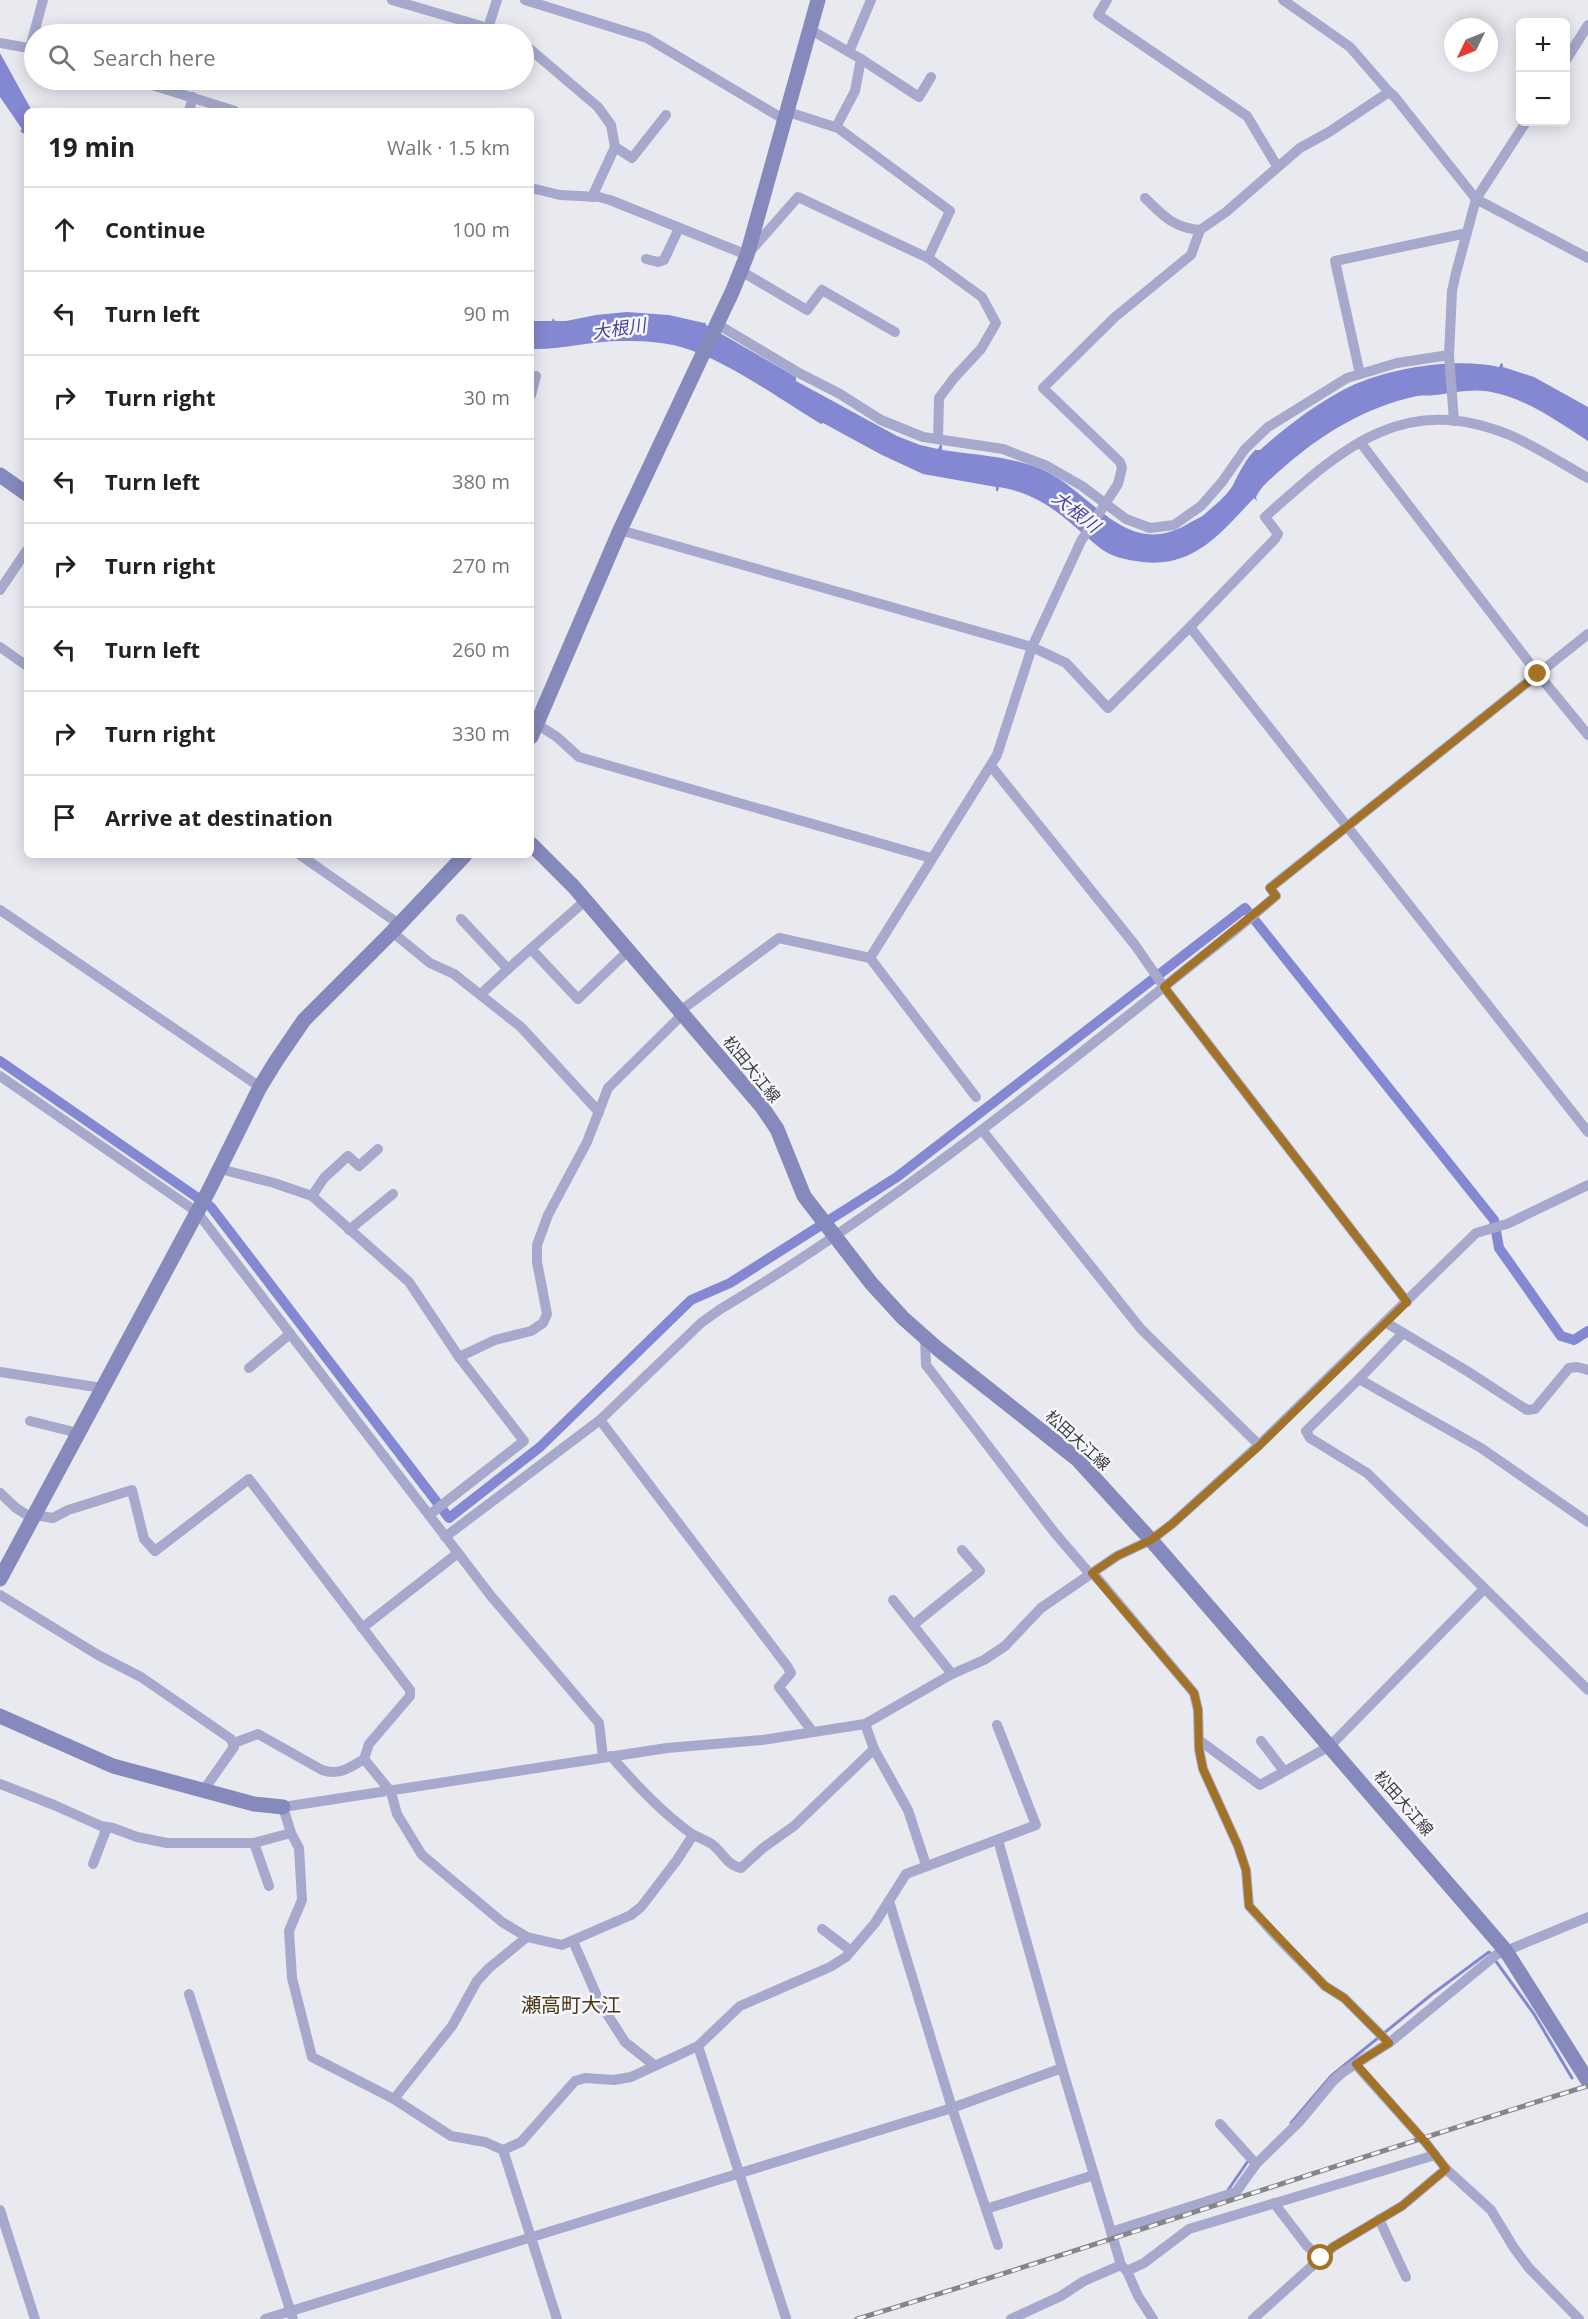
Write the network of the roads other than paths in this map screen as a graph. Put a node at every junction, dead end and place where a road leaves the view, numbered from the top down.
1 (43, 0) edge
2 (392, 0) edge
3 (497, 0) edge
4 (525, 0) edge
5 (818, 0) edge
6 (871, 0) edge
7 (1107, 0) edge
8 (1283, 0) edge
9 (38, 24) edge
10 (474, 24) edge
11 (489, 24) edge
12 (1588, 25) edge
13 (811, 30) junction
14 (0, 43) edge
15 (24, 48) edge
16 (534, 52) edge
17 (849, 52) junction
18 (1570, 54) edge
19 (861, 59) junction
20 (931, 77) dead end
21 (170, 90) edge
22 (1389, 92) junction
23 (193, 97) junction
24 (190, 108) edge
25 (226, 108) edge
26 (666, 115) dead end
27 (786, 116) junction
28 (1523, 126) edge
29 (836, 127) junction
30 (615, 147) junction
31 (1276, 166) junction
32 (534, 189) edge
33 (592, 196) junction
34 (1144, 198) dead end
35 (1476, 199) junction
36 (680, 228) junction
37 (1200, 230) junction
38 (1467, 233) junction
39 (747, 255) junction
40 (928, 258) junction
41 (1588, 258) edge
42 (646, 260) dead end
43 (741, 271) junction
44 (717, 324) junction
45 (895, 332) dead end
46 (1449, 355) junction
47 (1360, 374) junction
48 (536, 376) dead end
49 (534, 384) edge
50 (1454, 421) junction
51 (938, 439) junction
52 (1360, 441) junction
53 (0, 475) edge
54 (1588, 478) edge
55 (24, 492) edge
56 (1104, 506) junction
57 (620, 530) junction
58 (24, 554) edge
59 (0, 590) edge
60 (1190, 627) junction
61 (1588, 634) edge
62 (0, 647) edge
63 (1032, 647) junction
64 (24, 664) edge
65 (1538, 674) junction
66 (534, 725) edge
67 (534, 727) edge
68 (1588, 735) edge
69 (991, 766) junction
70 (1347, 826) junction
71 (534, 846) edge
72 (304, 858) edge
73 (462, 858) edge
74 (931, 858) junction
75 (586, 900) junction
76 (0, 910) edge
77 (461, 919) dead end
78 (396, 928) junction
79 (531, 949) junction
80 (628, 951) junction
81 (870, 958) junction
82 (508, 969) junction
83 (1164, 987) junction
84 (482, 994) junction
85 (682, 1012) junction
86 (0, 1076) edge
87 (260, 1087) junction
88 (976, 1097) dead end
89 (599, 1112) junction
90 (982, 1130) junction
91 (1588, 1132) edge
92 (378, 1149) dead end
93 (221, 1167) junction
94 (1588, 1185) edge
95 (393, 1194) dead end
96 (312, 1196) junction
97 (198, 1210) junction
98 (349, 1230) junction
99 (833, 1235) junction
100 (1407, 1302) junction
101 (1385, 1322) junction
102 (1403, 1333) junction
103 (290, 1334) junction
104 (925, 1338) junction
105 (459, 1357) junction
106 (249, 1368) dead end
107 (1588, 1370) edge
108 (0, 1372) edge
109 (1359, 1380) junction
110 (102, 1388) junction
111 (600, 1420) junction
112 (30, 1421) dead end
113 (78, 1433) junction
114 (1260, 1445) junction
115 (0, 1493) edge
116 (429, 1515) junction
117 (33, 1516) junction
118 (1588, 1522) edge
119 (445, 1537) junction
120 (1151, 1540) junction
121 (962, 1550) dead end
122 (458, 1553) junction
123 (1091, 1574) junction
124 (0, 1579) edge
125 (1484, 1589) junction
126 (0, 1596) edge
127 (893, 1600) dead end
128 (913, 1625) junction
129 (362, 1628) junction
130 (952, 1674) junction
131 (1588, 1690) edge
132 (0, 1716) edge
133 (865, 1724) junction
134 (997, 1725) dead end
135 (812, 1731) junction
136 (1199, 1740) junction
137 (1261, 1741) dead end
138 (234, 1743) junction
139 (1330, 1746) junction
140 (874, 1749) junction
141 (607, 1757) junction
142 (364, 1759) junction
143 (1284, 1772) junction
144 (0, 1784) edge
145 (203, 1791) junction
146 (391, 1792) junction
147 (283, 1807) junction
148 (107, 1827) junction
149 (291, 1833) junction
150 (693, 1835) junction
151 (998, 1840) junction
152 (254, 1843) junction
153 (93, 1864) dead end
154 (926, 1865) junction
155 (268, 1886) dead end
156 (889, 1901) junction
157 (1588, 1917) edge
158 (822, 1929) dead end
159 (527, 1937) junction
160 (573, 1941) junction
161 (851, 1951) junction
162 (1506, 1952) junction
163 (189, 1994) dead end
164 (1389, 2043) junction
165 (698, 2046) junction
166 (1356, 2064) junction
167 (654, 2065) junction
168 (1062, 2068) junction
169 (1587, 2078) edge
170 (394, 2099) junction
171 (952, 2108) junction
172 (1220, 2124) dead end
173 (503, 2150) junction
174 (1435, 2154) junction
175 (1256, 2164) junction
176 (1446, 2169) junction
177 (738, 2173) junction
178 (1094, 2175) junction
179 (1274, 2203) junction
180 (986, 2209) junction
181 (0, 2210) edge
182 (1379, 2219) junction
183 (1111, 2232) junction
184 (532, 2236) junction
185 (998, 2245) dead end
186 (1321, 2258) junction
187 (1124, 2268) junction
188 (1406, 2277) dead end
189 (291, 2315) edge
190 (786, 2318) edge
191 (35, 2319) edge
192 (265, 2319) edge
193 (557, 2319) edge
194 (1011, 2319) edge
195 (1153, 2319) edge
196 (1252, 2319) edge
197 (1579, 2319) edge

1 - 9 street
2 - 10 street
3 - 11 street
4 - 27 street
5 - 13 street
6 - 17 street
7 - 31 street
8 - 22 street
12 - 18 street
13 - 17 street
13 - 27 street
14 - 15 street
16 - 30 street
17 - 19 street
19 - 20 street
19 - 29 street
21 - 23 street
22 - 31 street
22 - 35 street
23 - 24 street
23 - 25 street
26 - 30 street
27 - 29 street
27 - 39 street
28 - 35 street
29 - 40 street
30 - 33 street
31 - 37 street
32 - 33 street
33 - 36 street
34 - 37 street
35 - 38 street
35 - 41 street
36 - 39 street
36 - 42 street
37 - 56 street
38 - 46 street
38 - 47 street
39 - 40 street
39 - 43 street
40 - 51 street
43 - 44 street
43 - 45 street
44 - 51 street
44 - 57 street
46 - 47 street
46 - 50 street
47 - 56 street
48 - 49 street
50 - 52 street
50 - 54 street
51 - 56 street
52 - 60 street
52 - 65 street
53 - 55 street
56 - 63 street
57 - 63 street
57 - 66 street
58 - 59 street
60 - 63 street
60 - 70 street
61 - 65 street
62 - 64 street
63 - 69 street
65 - 68 street
65 - 70 street
67 - 74 street
69 - 74 street
69 - 83 street
70 - 83 street
70 - 91 street
71 - 75 street, 松田大江線
72 - 78 street
73 - 78 street
74 - 81 street
75 - 79 street
75 - 80 street, 松田大江線
76 - 87 street
77 - 82 street
78 - 84 street
78 - 87 street
79 - 80 street
79 - 82 street
80 - 85 street, 松田大江線
81 - 85 street
81 - 88 street
82 - 84 street
83 - 90 street
83 - 100 street
84 - 89 street
85 - 89 street
85 - 99 street, 松田大江線
86 - 97 street
87 - 93 street
89 - 105 street
90 - 99 street
90 - 114 street
92 - 96 street
93 - 96 street
93 - 97 street
94 - 100 street
95 - 98 street
96 - 98 street
97 - 103 street
97 - 110 street
98 - 105 street
99 - 104 street, 松田大江線
99 - 111 street
100 - 101 street
101 - 102 street
101 - 114 street
102 - 107 street
102 - 109 street
103 - 106 street
103 - 116 street
104 - 120 street, 松田大江線
104 - 123 street
105 - 116 street
108 - 110 street
109 - 118 street
109 - 125 street
110 - 113 street
111 - 119 street
111 - 135 street
112 - 113 street
113 - 117 street
114 - 120 street
115 - 117 street
116 - 119 street
117 - 124 street
117 - 129 street
119 - 122 street
120 - 123 street
120 - 139 street, 松田大江線
121 - 128 street
122 - 129 street
122 - 141 street
123 - 130 street
123 - 136 street
125 - 131 street
125 - 139 street
126 - 138 street
127 - 128 street
128 - 130 street
129 - 142 street
130 - 133 street
132 - 145 street
133 - 135 street
133 - 140 street
134 - 151 street
135 - 141 street
136 - 143 street
136 - 164 street
137 - 143 street
138 - 142 street
138 - 145 street
139 - 143 street
139 - 162 street, 松田大江線
140 - 150 street
140 - 154 street
141 - 146 street
141 - 150 street
142 - 146 street
144 - 148 street
145 - 147 street
146 - 147 street
146 - 159 street
147 - 149 street
148 - 152 street
148 - 153 street
149 - 152 street
149 - 170 street
150 - 160 street
151 - 154 street
151 - 168 street
152 - 155 street
154 - 156 street
156 - 161 street
156 - 171 street
157 - 162 street
158 - 161 street
159 - 160 street
159 - 170 street
160 - 167 street
161 - 165 street
162 - 164 street
162 - 169 street, 松田大江線
163 - 189 street
164 - 166 street
165 - 167 street
165 - 177 street
166 - 174 street
166 - 175 street
167 - 173 street
168 - 171 street
168 - 178 street
170 - 173 street
171 - 177 street
171 - 180 street
172 - 175 street
173 - 184 street
174 - 176 street
174 - 179 street
175 - 183 street
176 - 182 street
176 - 197 street
177 - 184 street
177 - 190 street
178 - 180 street
178 - 183 street
179 - 186 street
179 - 187 street
180 - 185 street
181 - 191 street
182 - 186 street
182 - 188 street
183 - 187 street
184 - 189 street
184 - 193 street
186 - 196 street
187 - 194 street
187 - 195 street
189 - 192 street

